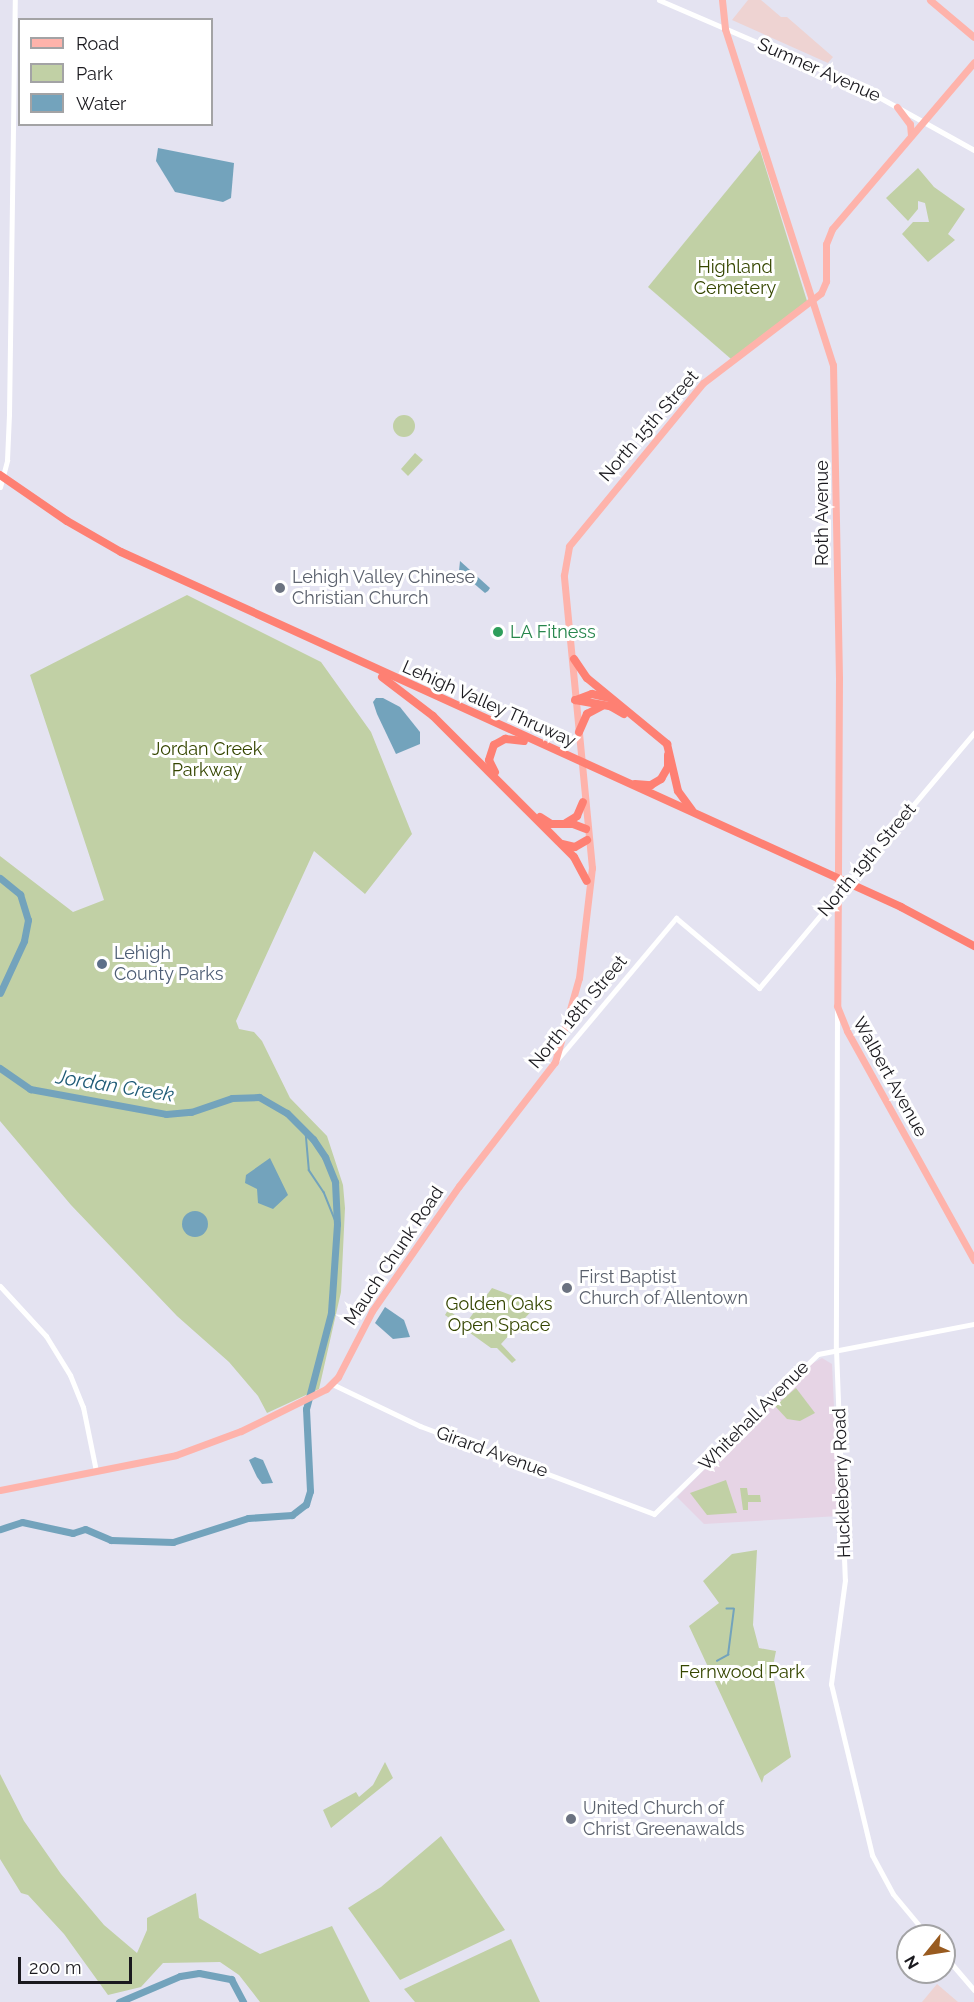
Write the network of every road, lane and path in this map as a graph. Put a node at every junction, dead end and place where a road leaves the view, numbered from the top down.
1 (15, 0) edge
2 (659, 0) edge
3 (722, 0) edge
4 (930, 0) edge
5 (725, 29) junction
6 (974, 37) edge
7 (974, 62) edge
8 (897, 107) junction
9 (923, 122) junction
10 (910, 137) junction
11 (974, 150) edge
12 (814, 301) junction
13 (0, 474) edge
14 (0, 481) edge
15 (6, 485) edge
16 (569, 630) junction
17 (574, 659) junction
18 (382, 677) junction
19 (575, 700) junction
20 (616, 702) junction
21 (607, 705) junction
22 (579, 732) junction
23 (974, 733) edge
24 (524, 741) junction
25 (576, 762) junction
26 (588, 768) junction
27 (628, 783) junction
28 (583, 802) junction
29 (698, 815) junction
30 (565, 824) junction
31 (588, 834) junction
32 (560, 843) junction
33 (826, 876) junction
34 (587, 881) junction
35 (839, 893) junction
36 (873, 897) junction
37 (587, 905) junction
38 (676, 918) joint
39 (974, 946) edge
40 (974, 952) edge
41 (837, 1006) junction
42 (562, 1038) junction
43 (571, 1044) junction
44 (555, 1062) junction
45 (503, 1126) joint
46 (974, 1260) edge
47 (0, 1286) edge
48 (974, 1324) edge
49 (836, 1348) junction
50 (332, 1384) junction
51 (96, 1471) junction
52 (0, 1490) edge
53 (654, 1514) joint
54 (918, 1924) edge
55 (956, 1969) edge
56 (974, 1990) edge

1 - 15 street
2 - 5 street, Sumner Avenue
3 - 5 main road, Roth Avenue
4 - 6 main road
5 - 8 street, Sumner Avenue
5 - 12 main road, Roth Avenue
7 - 9 main road
8 - 9 street, Sumner Avenue
8 - 10 main road
9 - 10 main road
9 - 11 street, Sumner Avenue
10 - 12 main road
12 - 16 main road, North 15th Street
12 - 35 main road, Roth Avenue
13 - 15 highway, Lehigh Valley Thruway
14 - 15 highway, Lehigh Valley Thruway
15 - 18 highway, Lehigh Valley Thruway
15 - 25 highway, Lehigh Valley Thruway
16 - 17 main road
16 - 19 main road
17 - 19 main road
17 - 20 highway
18 - 24 highway, Lehigh Valley Thruway
18 - 32 highway
19 - 20 highway
19 - 21 highway
19 - 22 main road
20 - 29 highway
21 - 22 highway
21 - 27 highway
22 - 28 main road
22 - 31 main road
23 - 35 street, North 19th Street
24 - 25 highway, Lehigh Valley Thruway
24 - 30 highway
25 - 26 highway, Lehigh Valley Thruway
26 - 27 highway, Lehigh Valley Thruway
26 - 33 highway, Lehigh Valley Thruway
27 - 29 highway, Lehigh Valley Thruway
28 - 30 highway
28 - 31 main road
29 - 33 highway, Lehigh Valley Thruway
30 - 31 highway
31 - 32 highway
31 - 34 main road
31 - 37 main road
32 - 34 highway
33 - 36 highway, Lehigh Valley Thruway
34 - 37 main road
35 - 38 street, North 19th Street
35 - 41 main road, Walbert Avenue
36 - 39 highway, Lehigh Valley Thruway
36 - 40 highway, Lehigh Valley Thruway
37 - 42 main road
38 - 43 street, North 18th Street
41 - 46 main road, Walbert Avenue
41 - 49 street, Huckleberry Road
42 - 43 street
42 - 44 main road
43 - 44 street, North 18th Street
44 - 45 main road, North 18th Street
45 - 50 main road, Mauch Chunk Road
47 - 51 street
48 - 49 street, Whitehall Avenue
49 - 53 street, Whitehall Avenue
49 - 54 street, Huckleberry Road
50 - 51 main road, Mauch Chunk Road
50 - 53 street, Girard Avenue
51 - 52 main road, Mauch Chunk Road
55 - 56 street

